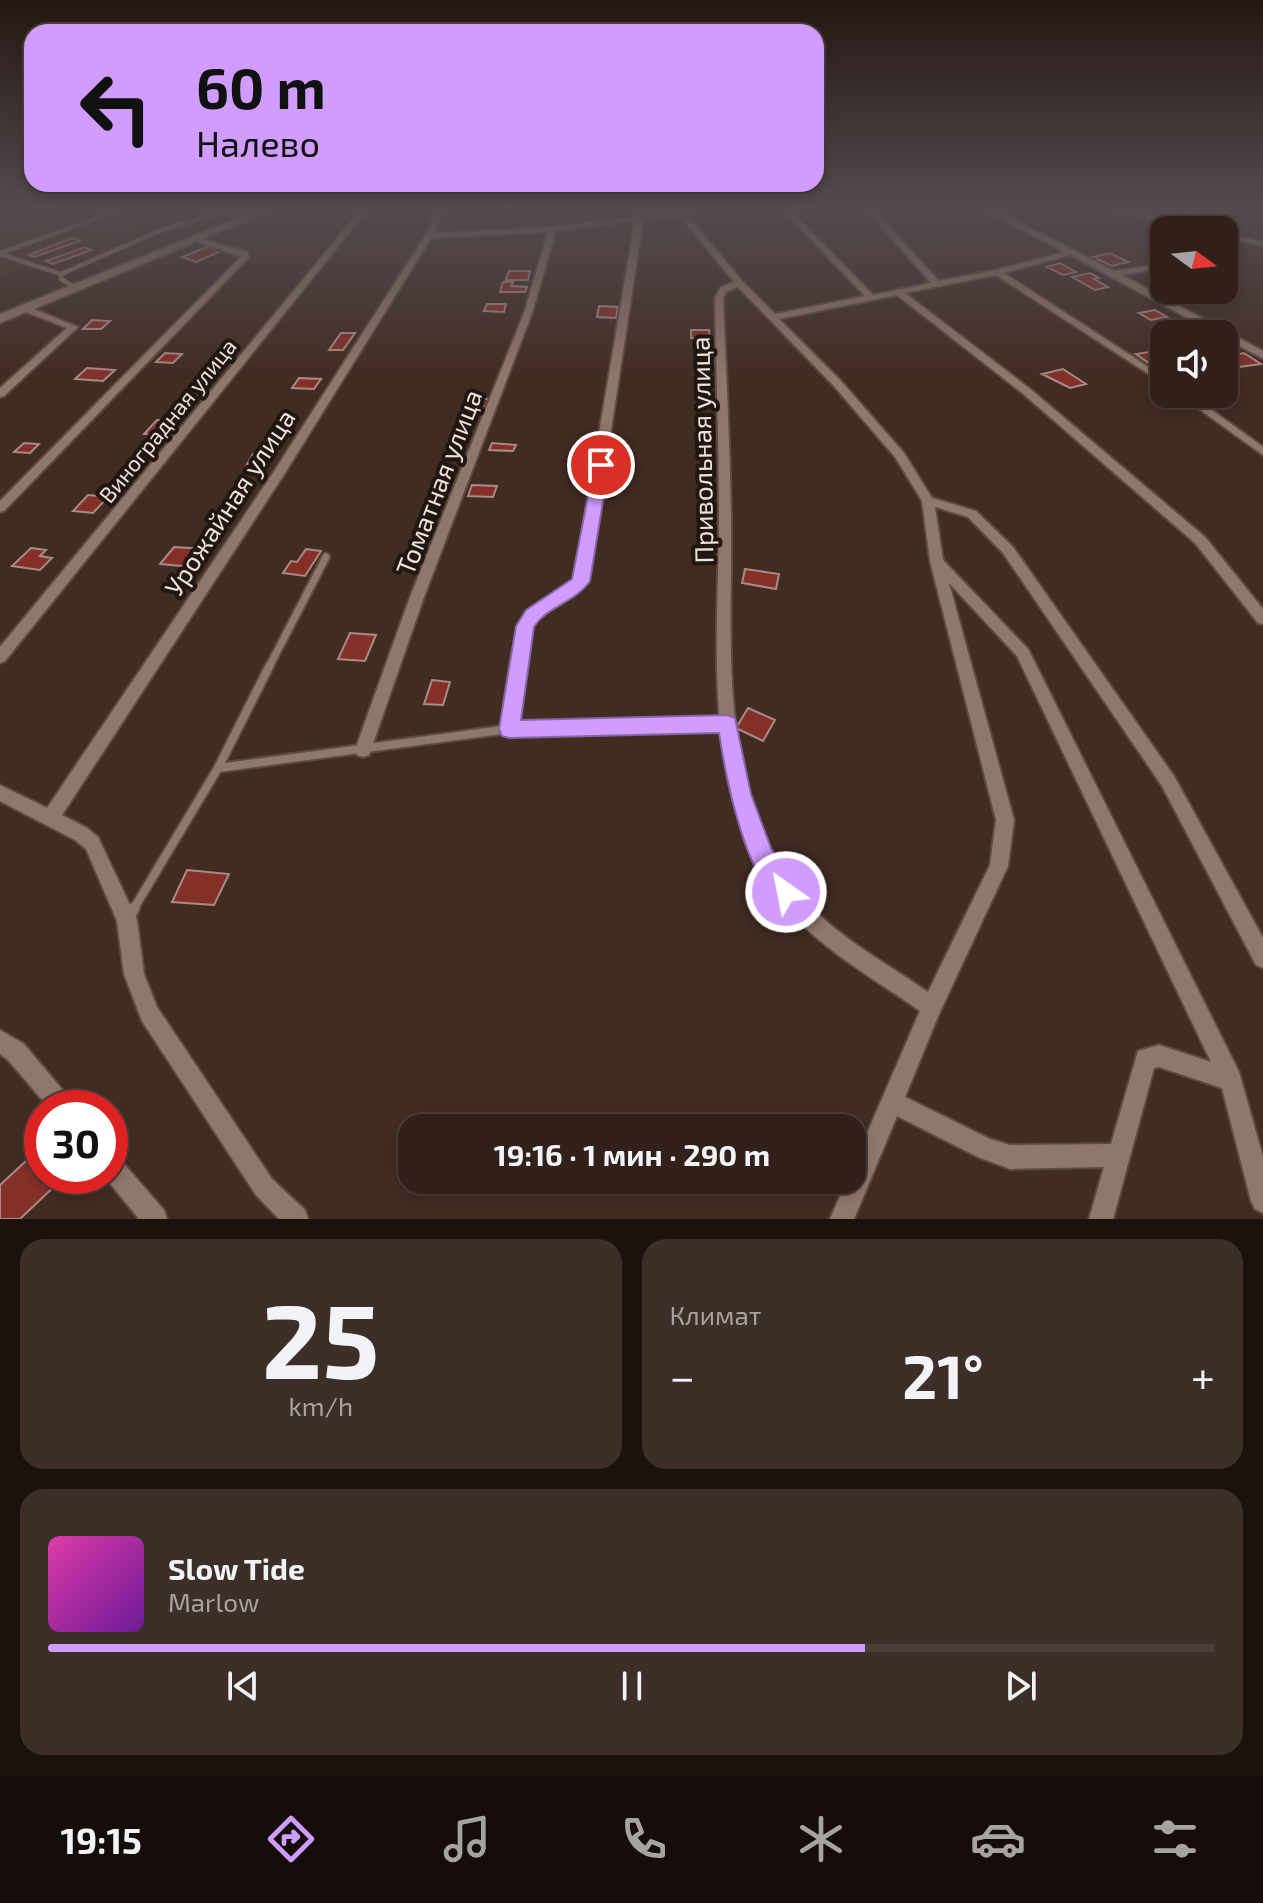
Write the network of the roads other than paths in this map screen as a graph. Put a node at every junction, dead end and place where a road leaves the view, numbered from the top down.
1 (33, 265) edge
2 (82, 265) edge
3 (134, 265) edge
4 (237, 265) edge
5 (320, 265) edge
6 (411, 265) edge
7 (542, 265) edge
8 (632, 265) edge
9 (724, 265) edge
10 (839, 265) edge
11 (920, 265) edge
12 (1024, 265) edge
13 (1097, 265) edge
14 (1150, 268) edge
15 (997, 272) junction
16 (61, 274) junction
17 (1114, 274) junction
18 (739, 283) junction
19 (937, 284) junction
20 (76, 288) junction
21 (898, 292) junction
22 (870, 297) junction
23 (26, 309) junction
24 (771, 318) junction
25 (0, 319) edge
26 (1263, 355) edge
27 (1150, 372) edge
28 (0, 394) edge
29 (1202, 408) edge
30 (1263, 452) edge
31 (928, 501) junction
32 (0, 508) edge
33 (326, 557) dead end
34 (937, 561) junction
35 (1263, 619) edge
36 (0, 657) edge
37 (727, 724) junction
38 (509, 729) junction
39 (363, 750) junction
40 (218, 768) junction
41 (0, 793) edge
42 (50, 818) junction
43 (127, 920) junction
44 (1263, 958) edge
45 (932, 1007) junction
46 (0, 1041) edge
47 (1231, 1080) junction
48 (48, 1090) edge
49 (892, 1102) junction
50 (1118, 1155) junction
51 (128, 1187) edge
52 (1263, 1201) edge
53 (155, 1219) edge
54 (296, 1219) edge
55 (842, 1219) edge
56 (1101, 1219) edge

1 - 16 lane
2 - 16 lane
3 - 20 main road
4 - 32 street
5 - 36 street, Виноградная улица
6 - 42 street, Урожайная улица
7 - 39 street, Томатная улица
8 - 38 street
9 - 18 street
10 - 22 street
11 - 19 street
12 - 15 street
13 - 17 street
14 - 17 street
15 - 19 street
15 - 27 street
16 - 20 lane
17 - 26 street
18 - 24 street
18 - 37 street, Привольная улица
19 - 21 street
20 - 23 main road
21 - 22 street
21 - 35 street
22 - 24 street
23 - 25 main road
23 - 28 street
24 - 31 street
29 - 30 street
31 - 34 street
31 - 44 street
33 - 40 lane
34 - 45 street
34 - 47 street
37 - 38 lane
37 - 45 street
38 - 39 lane
39 - 40 lane
40 - 43 lane
41 - 42 street
42 - 43 street
43 - 54 street
45 - 49 street
46 - 48 street
47 - 50 street
47 - 52 street
49 - 50 street
49 - 55 street
50 - 56 street
51 - 53 street

